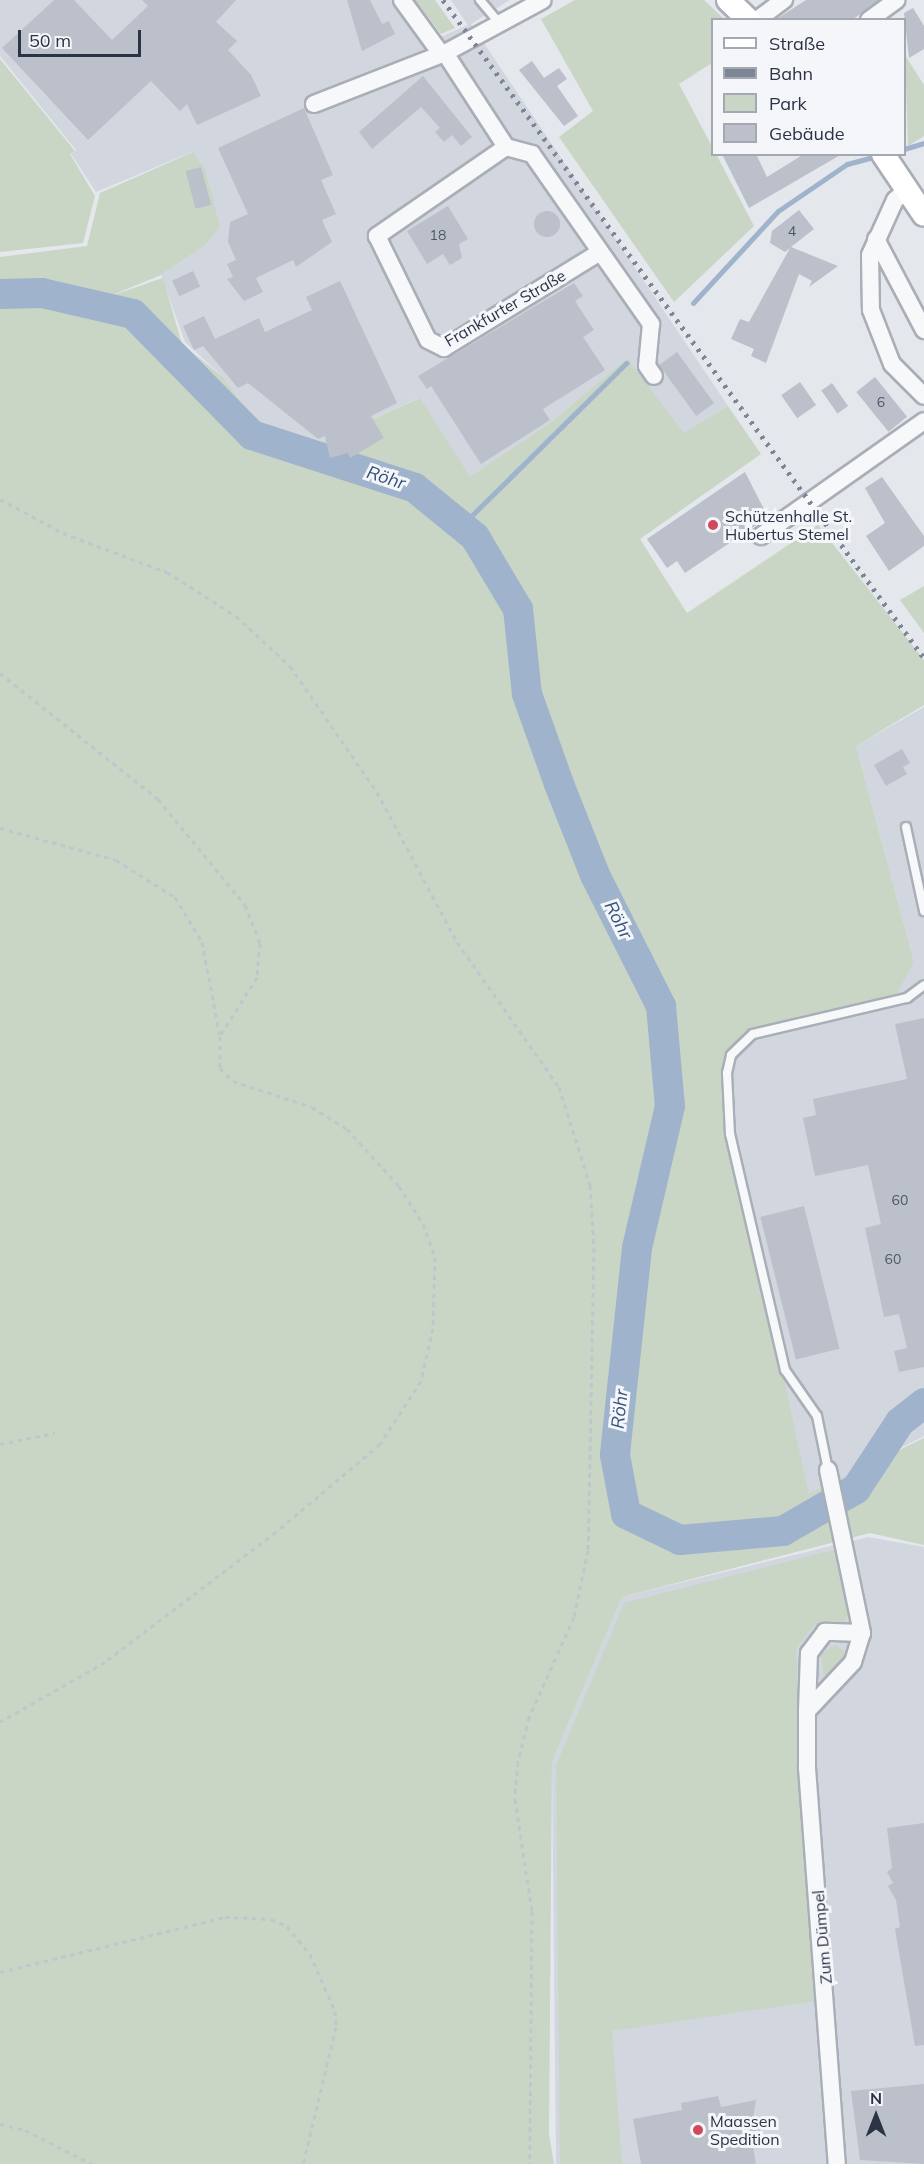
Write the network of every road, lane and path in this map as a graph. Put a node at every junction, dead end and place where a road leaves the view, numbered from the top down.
1 (402, 0) edge
2 (480, 0) edge
3 (543, 0) edge
4 (728, 0) edge
5 (784, 0) edge
6 (897, 0) edge
7 (747, 18) edge
8 (760, 18) edge
9 (872, 18) edge
10 (500, 24) junction
11 (442, 52) junction
12 (314, 104) dead end
13 (506, 147) junction
14 (884, 156) edge
15 (907, 189) junction
16 (924, 215) edge
17 (876, 240) junction
18 (600, 252) junction
19 (924, 330) edge
20 (654, 376) dead end
21 (924, 396) edge
22 (924, 421) edge
23 (0, 499) edge
24 (761, 536) dead end
25 (0, 673) edge
26 (906, 826) dead end
27 (0, 828) edge
28 (924, 911) edge
29 (924, 985) edge
30 (220, 1036) junction
31 (55, 1433) dead end
32 (0, 1444) edge
33 (828, 1470) joint
34 (862, 1633) junction
35 (807, 1711) junction
36 (0, 1722) edge
37 (0, 1972) edge
38 (0, 2124) edge
39 (92, 2164) edge
40 (303, 2164) edge
41 (530, 2164) edge
42 (837, 2164) edge

1 - 11 street
2 - 10 lane
3 - 10 street
4 - 7 main road
5 - 8 street
6 - 9 street
10 - 11 street
11 - 12 street
11 - 13 street
13 - 18 street
13 - 18 street, Frankfurter Straße
14 - 15 main road
15 - 16 main road
15 - 17 street
17 - 19 street
17 - 21 street
18 - 20 street
22 - 24 street
23 - 41 path
25 - 30 path
26 - 28 lane
27 - 30 path
29 - 33 lane
30 - 36 path
31 - 32 path
33 - 34 street
34 - 35 street
34 - 35 street, Zum Dümpel
35 - 42 street, Zum Dümpel
37 - 40 path
38 - 39 path

